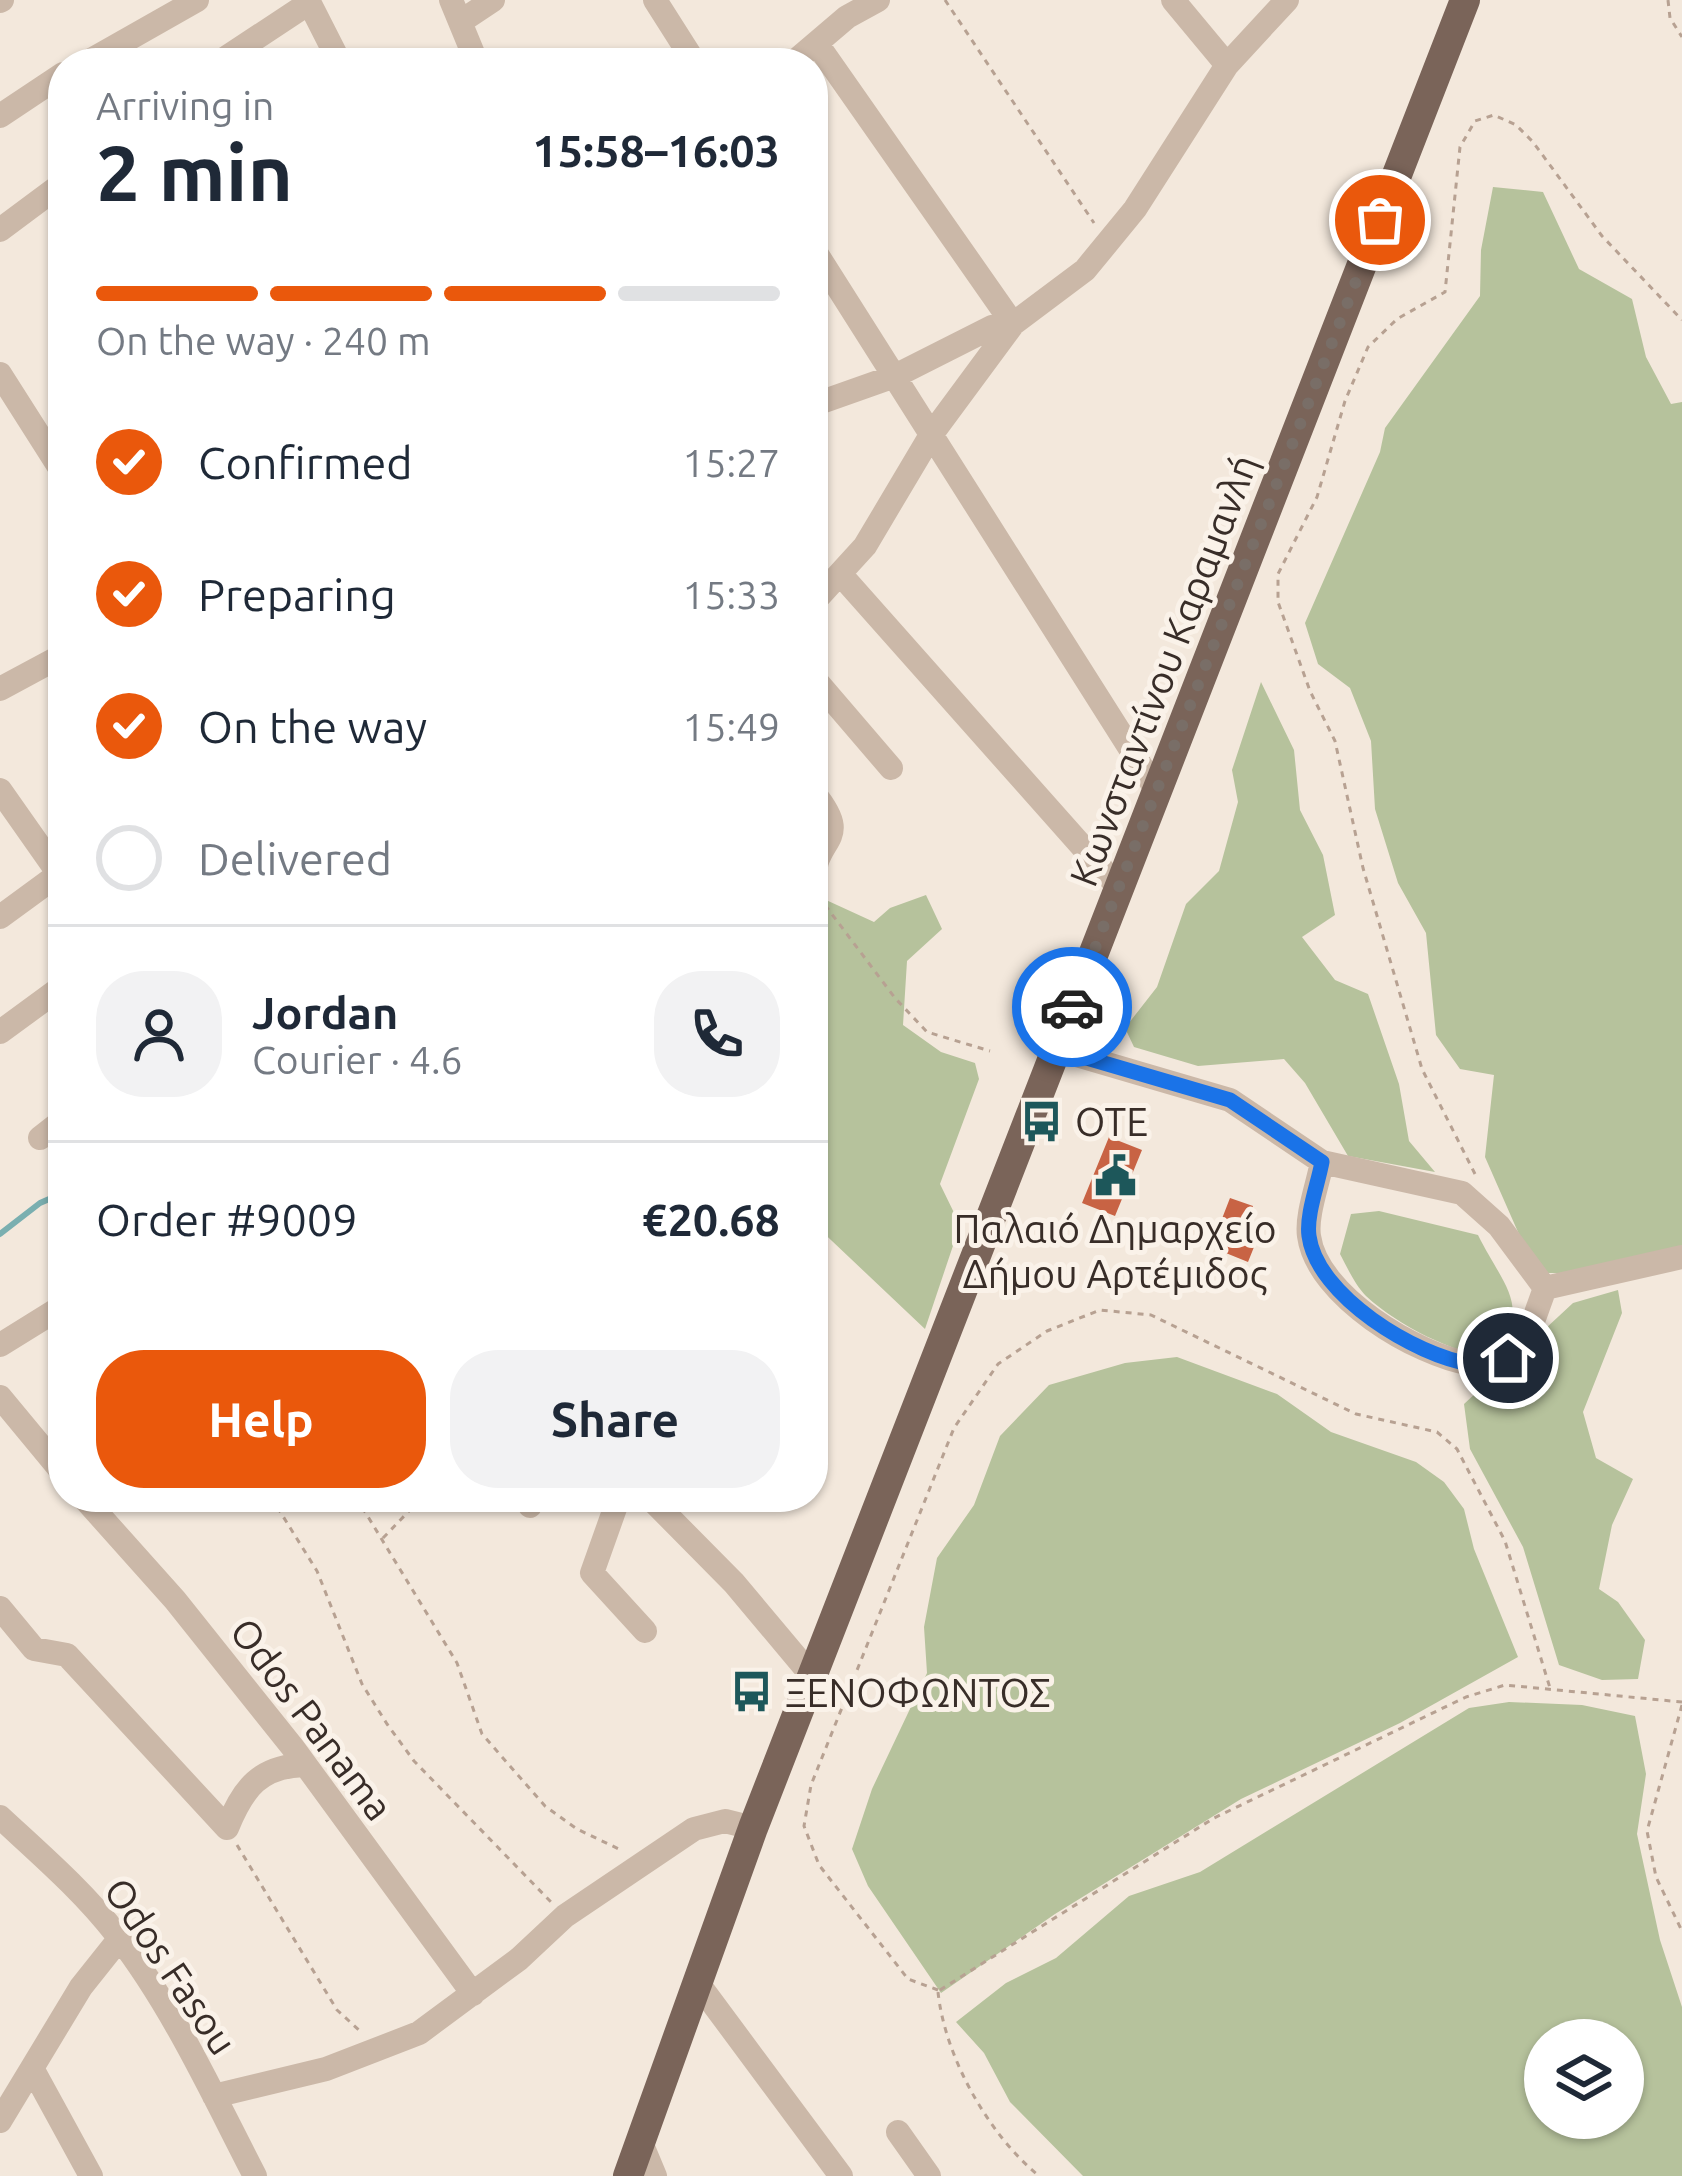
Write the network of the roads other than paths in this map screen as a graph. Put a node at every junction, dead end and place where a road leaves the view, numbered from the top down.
1 (197, 0) edge
2 (493, 0) edge
3 (655, 0) edge
4 (878, 0) edge
5 (1172, 0) edge
6 (1286, 0) edge
7 (1465, 0) edge
8 (309, 1) edge
9 (458, 10) edge
10 (817, 44) junction
11 (112, 48) edge
12 (240, 48) edge
13 (332, 48) edge
14 (472, 48) edge
15 (685, 48) edge
16 (812, 48) edge
17 (820, 48) edge
18 (828, 60) edge
19 (1227, 65) junction
20 (48, 84) edge
21 (0, 116) edge
22 (48, 194) edge
23 (0, 230) edge
24 (828, 271) edge
25 (1013, 324) junction
26 (0, 374) edge
27 (895, 376) junction
28 (828, 400) edge
29 (931, 435) junction
30 (48, 449) edge
31 (842, 576) junction
32 (828, 589) edge
33 (48, 663) edge
34 (0, 689) edge
35 (828, 694) edge
36 (892, 768) dead end
37 (1157, 791) junction
38 (2, 798) edge
39 (48, 856) edge
40 (48, 882) edge
41 (1119, 888) junction
42 (0, 917) edge
43 (48, 997) edge
44 (0, 1032) edge
45 (1056, 1049) junction
46 (48, 1132) edge
47 (40, 1138) dead end
48 (1322, 1162) junction
49 (1682, 1257) edge
50 (1545, 1288) junction
51 (48, 1315) edge
52 (0, 1345) edge
53 (0, 1397) edge
54 (48, 1455) edge
55 (96, 1512) edge
56 (614, 1512) edge
57 (664, 1512) edge
58 (0, 1608) edge
59 (645, 1631) dead end
60 (812, 1676) junction
61 (304, 1765) junction
62 (0, 1817) edge
63 (753, 1828) junction
64 (120, 1939) junction
65 (697, 1982) junction
66 (473, 1994) junction
67 (33, 2070) junction
68 (214, 2096) junction
69 (0, 2121) edge
70 (898, 2132) dead end
71 (640, 2140) junction
72 (91, 2176) edge
73 (255, 2176) edge
74 (628, 2176) edge
75 (655, 2176) edge
76 (841, 2176) edge
77 (929, 2176) edge

1 - 11 street
2 - 9 street
3 - 15 street
4 - 10 street
5 - 19 street
6 - 19 street
7 - 37 main road, Κωνσταντίνου Καραμανλή
8 - 12 street
8 - 13 street
9 - 14 street
10 - 16 street
10 - 17 street
18 - 25 street
19 - 25 street
20 - 21 street
22 - 23 street
24 - 27 street
25 - 27 street
25 - 29 street
26 - 30 street
27 - 28 street
27 - 29 street
29 - 31 street
29 - 37 street
31 - 32 street
31 - 41 street
33 - 34 street
35 - 36 street
37 - 41 main road, Κωνσταντίνου Καραμανλή
38 - 39 street
40 - 42 street
41 - 45 main road, Κωνσταντίνου Καραμανλή
43 - 44 street
45 - 48 street
45 - 60 main road, Κωνσταντίνου Καραμανλή
46 - 47 street
48 - 50 street
48 - 50 street
49 - 50 street
51 - 52 street
53 - 54 street
55 - 61 street, Odos Panama
56 - 59 street
57 - 60 street
58 - 61 street
60 - 63 main road, Κωνσταντίνου Καραμανλή
61 - 66 street, Odos Panama
62 - 64 street, Odos Fasou
63 - 65 main road, Κωνσταντίνου Καραμανλή
63 - 66 street
64 - 67 street
64 - 68 street, Odos Fasou
65 - 71 main road, Κωνσταντίνου Καραμανλή
65 - 76 street
66 - 68 street
67 - 69 street
67 - 72 street
68 - 73 street, Odos Fasou
70 - 77 street
71 - 74 main road, Κωνσταντίνου Καραμανλή
71 - 75 street

